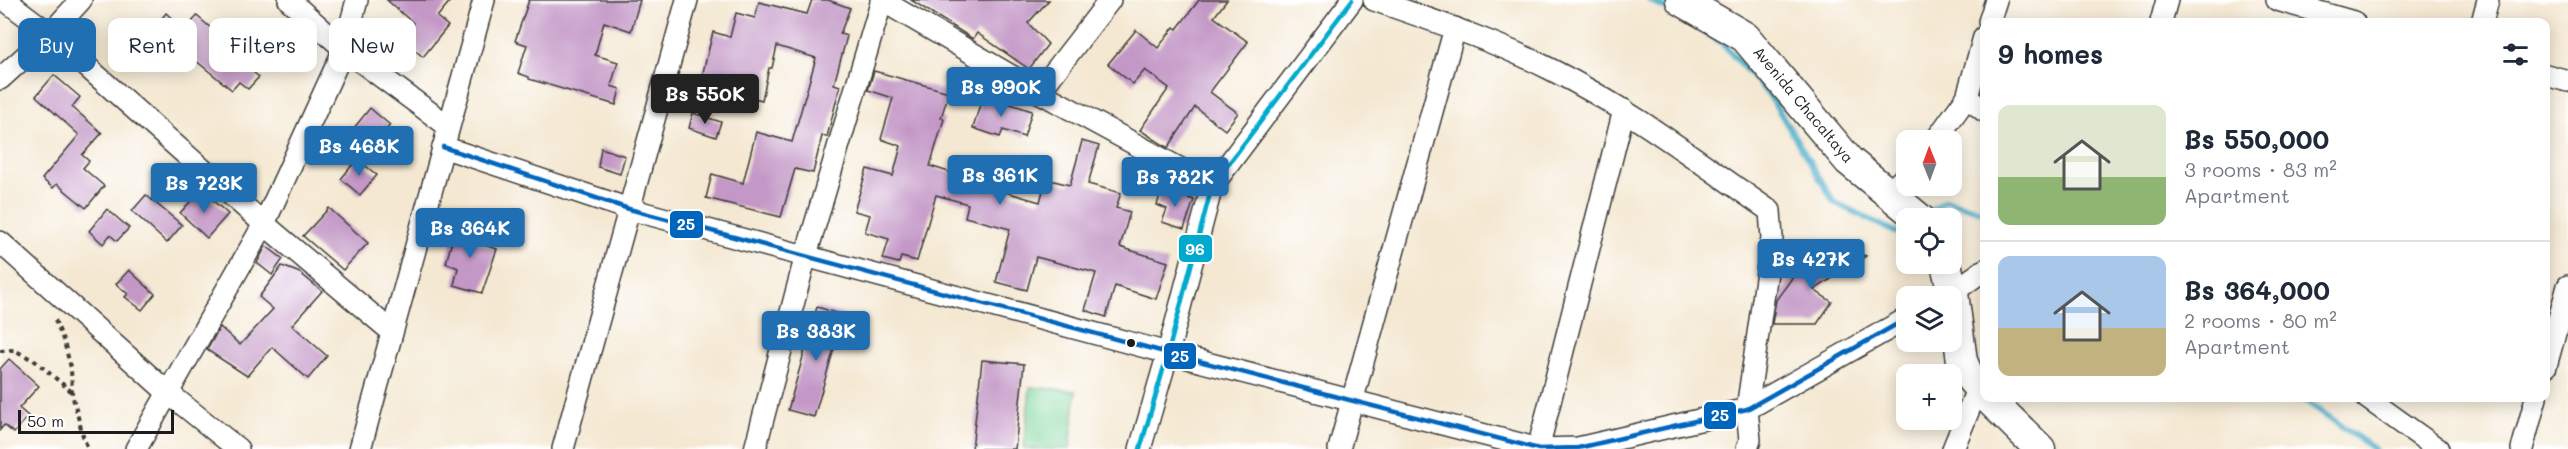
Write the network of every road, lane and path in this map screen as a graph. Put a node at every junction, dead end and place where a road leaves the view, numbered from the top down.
1 (5, 0) edge
2 (81, 0) edge
3 (289, 0) edge
4 (357, 0) edge
5 (484, 0) edge
6 (687, 0) edge
7 (882, 0) edge
8 (1110, 0) edge
9 (1352, 0) edge
10 (1374, 0) edge
11 (1681, 0) edge
12 (1996, 0) edge
13 (2167, 0) edge
14 (2277, 0) edge
15 (2488, 0) edge
16 (2322, 12) edge
17 (29, 18) edge
18 (65, 18) edge
19 (352, 18) edge
20 (1990, 18) edge
21 (2162, 18) edge
22 (2341, 18) edge
23 (2483, 18) edge
24 (1455, 28) junction
25 (329, 36) edge
26 (1980, 51) edge
27 (18, 63) edge
28 (93, 72) edge
29 (333, 72) edge
30 (371, 72) edge
31 (2550, 76) edge
32 (0, 79) edge
33 (2568, 81) edge
34 (1039, 92) junction
35 (1967, 97) junction
36 (1980, 108) edge
37 (1624, 110) junction
38 (1943, 130) edge
39 (446, 136) junction
40 (1896, 184) edge
41 (1212, 186) junction
42 (629, 209) junction
43 (264, 224) junction
44 (0, 243) edge
45 (806, 255) junction
46 (1980, 273) edge
47 (1962, 286) edge
48 (2568, 286) edge
49 (50, 310) dead end
50 (1896, 325) edge
51 (391, 331) junction
52 (0, 351) edge
53 (2550, 351) edge
54 (1960, 352) edge
55 (1168, 353) junction
56 (1980, 388) edge
57 (72, 392) junction
58 (167, 392) junction
59 (1353, 400) junction
60 (1980, 400) edge
61 (1993, 402) edge
62 (2375, 402) edge
63 (2535, 402) edge
64 (1747, 409) junction
65 (88, 449) edge
66 (136, 449) edge
67 (238, 449) edge
68 (360, 449) edge
69 (563, 449) edge
70 (755, 449) edge
71 (1140, 449) edge
72 (1340, 449) edge
73 (1538, 449) edge
74 (1747, 449) edge
75 (1953, 449) edge
76 (2040, 449) edge
77 (2438, 449) edge
78 (2522, 449) edge

1 - 17 street
2 - 18 street
3 - 25 street
4 - 19 street
5 - 39 street
6 - 42 street
7 - 34 street
7 - 45 street
8 - 34 street
9 - 41 street
10 - 24 street
11 - 40 street, Avenida Chacaltaya
12 - 20 street
13 - 21 street
14 - 16 street
15 - 23 street
16 - 22 street
24 - 37 street
24 - 59 street
26 - 35 street
27 - 32 street
28 - 43 street
29 - 43 street
30 - 39 street
31 - 33 street
34 - 41 street
35 - 36 street
35 - 38 street
37 - 64 street
37 - 73 street
39 - 42 street
39 - 51 street
41 - 55 street
42 - 45 street
42 - 69 street
43 - 51 street
43 - 58 street
44 - 58 street
45 - 55 street
45 - 70 street
46 - 47 street
48 - 53 street
49 - 57 path
50 - 64 street
51 - 68 street
52 - 57 path
54 - 56 street
55 - 59 street
55 - 71 street
57 - 65 path
58 - 66 street
58 - 67 street
59 - 72 street
59 - 73 street
60 - 75 street
61 - 76 street
62 - 77 street
63 - 78 street
64 - 73 street
64 - 74 street

